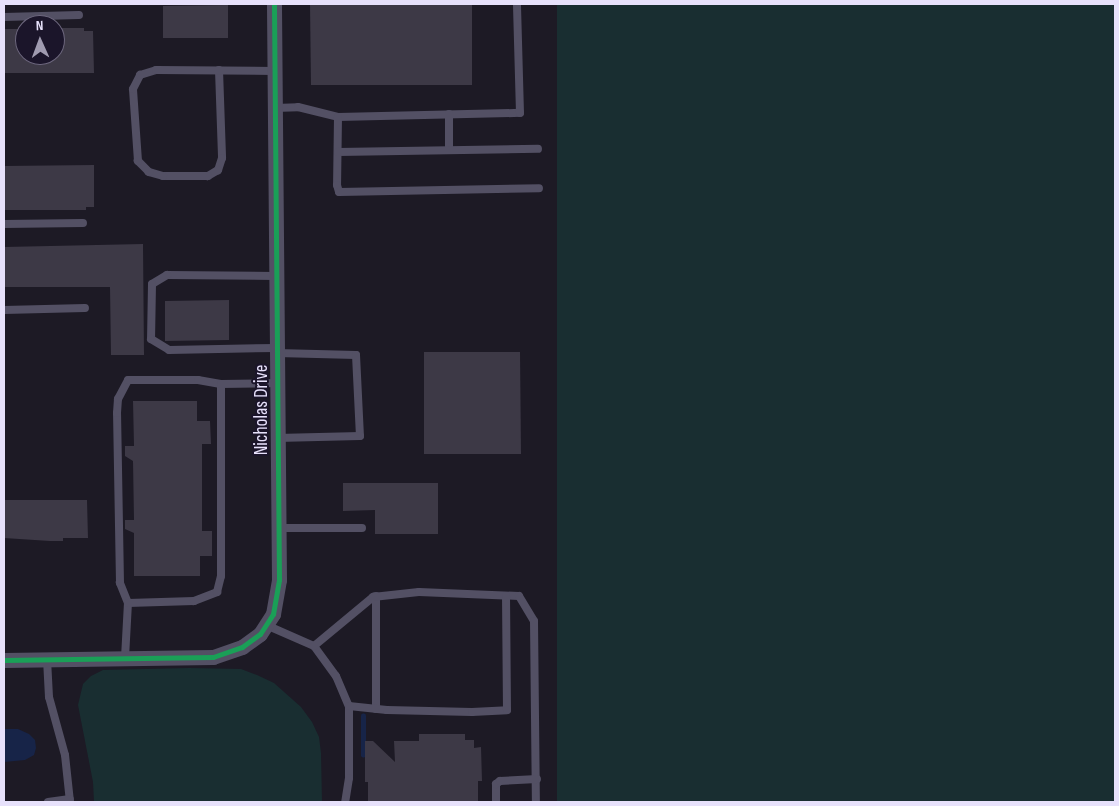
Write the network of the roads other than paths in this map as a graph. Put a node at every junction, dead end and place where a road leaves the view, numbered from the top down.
1 (274, 4) edge
2 (516, 4) edge
3 (79, 15) dead end
4 (4, 17) edge
5 (219, 70) junction
6 (274, 71) junction
7 (275, 108) junction
8 (449, 114) junction
9 (338, 117) junction
10 (538, 149) dead end
11 (449, 150) junction
12 (338, 152) junction
13 (539, 188) dead end
14 (83, 223) dead end
15 (4, 224) edge
16 (276, 276) junction
17 (85, 308) dead end
18 (4, 310) edge
19 (277, 350) junction
20 (220, 384) junction
21 (277, 384) junction
22 (277, 438) junction
23 (278, 528) junction
24 (362, 528) dead end
25 (376, 596) junction
26 (506, 596) junction
27 (128, 603) junction
28 (266, 625) junction
29 (314, 646) junction
30 (125, 658) junction
31 (47, 659) junction
32 (4, 660) edge
33 (349, 706) junction
34 (376, 709) junction
35 (537, 779) junction
36 (70, 801) edge
37 (48, 802) edge
38 (345, 802) edge
39 (496, 802) edge
40 (536, 802) edge

1 - 6 street, Nicholas Drive
2 - 8 lane
3 - 4 lane
5 - 5 lane
5 - 6 lane
6 - 7 street, Nicholas Drive
7 - 9 lane
7 - 16 street, Nicholas Drive
8 - 9 lane
8 - 11 lane
9 - 12 lane
10 - 11 lane
11 - 12 lane
12 - 13 lane
14 - 15 lane
16 - 19 street, Nicholas Drive
16 - 19 lane
17 - 18 lane
19 - 21 street, Nicholas Drive
19 - 22 lane
20 - 21 lane
20 - 27 lane
20 - 27 lane
21 - 22 street, Nicholas Drive
22 - 23 street, Nicholas Drive
23 - 24 lane
23 - 28 street, Nicholas Drive
25 - 26 lane
25 - 29 lane
25 - 34 lane
26 - 34 lane
26 - 35 lane
27 - 30 lane
28 - 29 lane
28 - 30 street, Nicholas Drive
29 - 33 lane
30 - 31 street, Nicholas Drive
31 - 32 street, Nicholas Drive
31 - 36 lane
33 - 34 lane
33 - 38 lane
35 - 39 lane
35 - 40 lane
36 - 37 lane

